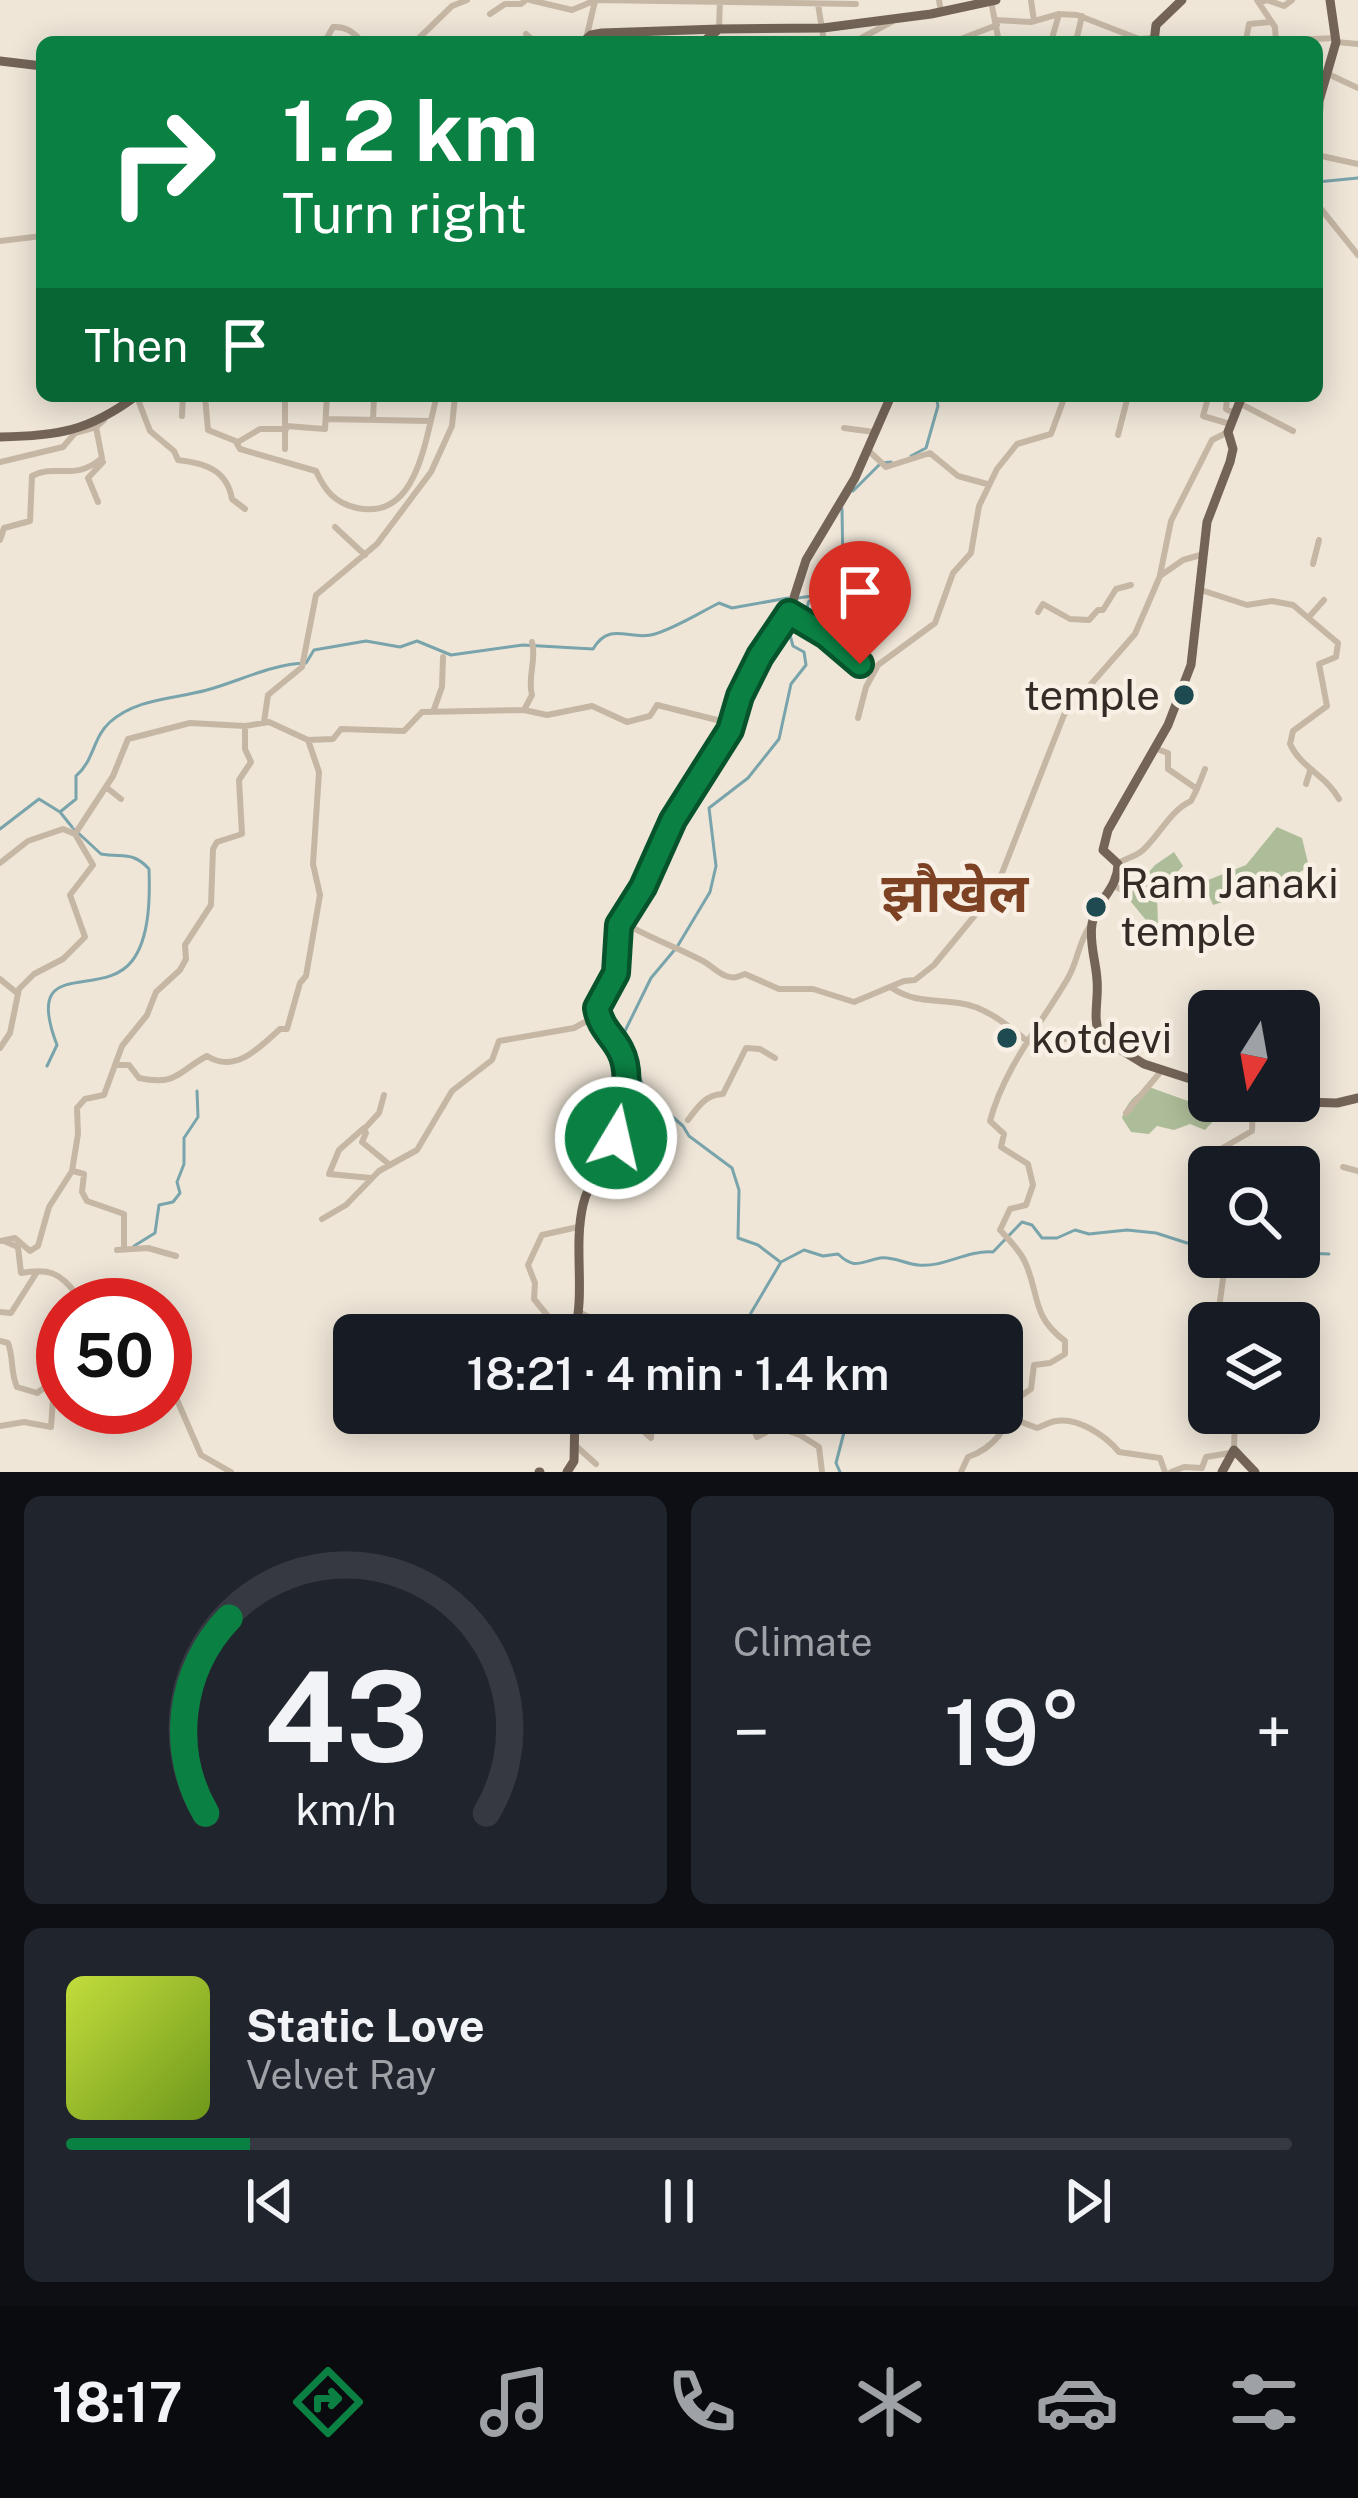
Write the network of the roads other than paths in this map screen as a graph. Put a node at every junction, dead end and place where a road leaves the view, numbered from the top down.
1 (467, 0) edge
2 (528, 0) edge
3 (596, 0) edge
4 (1030, 0) edge
5 (1182, 0) edge
6 (1292, 0) edge
7 (1330, 0) edge
8 (658, 1) edge
9 (720, 1) edge
10 (988, 1) edge
11 (1258, 1) edge
12 (789, 2) edge
13 (856, 2) edge
14 (818, 4) junction
15 (940, 6) edge
16 (490, 14) dead end
17 (1059, 14) junction
18 (1082, 16) junction
19 (895, 20) junction
20 (1034, 21) junction
21 (1271, 22) junction
22 (996, 23) junction
23 (854, 25) junction
24 (824, 28) junction
25 (719, 29) junction
26 (526, 34) dead end
27 (1053, 34) dead end
28 (328, 36) edge
29 (356, 36) edge
30 (421, 36) edge
31 (528, 36) edge
32 (586, 36) edge
33 (600, 36) edge
34 (710, 36) edge
35 (824, 36) edge
36 (865, 36) edge
37 (971, 36) edge
38 (998, 36) edge
39 (1077, 36) edge
40 (1128, 36) edge
41 (1154, 36) edge
42 (1247, 36) edge
43 (1275, 36) edge
44 (1323, 40) edge
45 (1336, 40) junction
46 (1358, 44) edge
47 (0, 61) edge
48 (36, 65) edge
49 (1326, 73) junction
50 (1323, 79) edge
51 (1358, 88) edge
52 (1323, 155) edge
53 (1358, 164) edge
54 (1323, 211) edge
55 (36, 237) edge
56 (0, 241) edge
57 (1358, 255) edge
58 (128, 402) edge
59 (138, 402) edge
60 (183, 402) edge
61 (206, 402) edge
62 (285, 402) edge
63 (327, 402) edge
64 (374, 402) edge
65 (435, 402) edge
66 (454, 402) edge
67 (889, 402) edge
68 (1064, 402) edge
69 (1127, 402) edge
70 (1207, 402) dead end
71 (1235, 414) edge
72 (182, 416) dead end
73 (326, 419) junction
74 (373, 420) junction
75 (430, 421) junction
76 (100, 424) junction
77 (286, 427) junction
78 (844, 428) dead end
79 (1293, 431) dead end
80 (878, 433) junction
81 (1118, 435) dead end
82 (0, 436) edge
83 (236, 442) junction
84 (285, 449) dead end
85 (869, 451) junction
86 (104, 453) junction
87 (0, 462) edge
88 (987, 484) junction
89 (98, 502) dead end
90 (245, 509) dead end
91 (334, 527) dead end
92 (0, 540) edge
93 (1318, 540) dead end
94 (1204, 554) junction
95 (364, 555) junction
96 (1313, 565) dead end
97 (1160, 576) junction
98 (1131, 585) dead end
99 (1197, 589) junction
100 (1324, 600) dead end
101 (1038, 612) dead end
102 (789, 613) junction
103 (1310, 617) junction
104 (533, 645) dead end
105 (443, 657) dead end
106 (873, 674) junction
107 (524, 710) junction
108 (433, 712) junction
109 (858, 718) dead end
110 (264, 722) junction
111 (734, 724) junction
112 (245, 726) junction
113 (308, 740) junction
114 (1154, 748) junction
115 (1205, 769) dead end
116 (1310, 771) junction
117 (1306, 784) dead end
118 (106, 787) junction
119 (1197, 789) junction
120 (121, 799) dead end
121 (1339, 799) dead end
122 (75, 834) junction
123 (0, 863) edge
124 (1118, 864) junction
125 (1115, 886) junction
126 (1126, 893) dead end
127 (621, 921) junction
128 (1092, 923) junction
129 (0, 979) edge
130 (892, 988) junction
131 (17, 993) junction
132 (597, 1015) junction
133 (1035, 1033) junction
134 (1100, 1036) junction
135 (1028, 1042) junction
136 (0, 1048) edge
137 (775, 1058) dead end
138 (118, 1065) junction
139 (1162, 1070) junction
140 (1188, 1078) edge
141 (384, 1095) dead end
142 (1358, 1098) edge
143 (1320, 1103) edge
144 (1126, 1113) dead end
145 (688, 1120) dead end
146 (1252, 1122) edge
147 (364, 1128) junction
148 (1226, 1146) edge
149 (390, 1165) junction
150 (1343, 1167) dead end
151 (1356, 1170) edge
152 (72, 1171) junction
153 (371, 1178) junction
154 (1351, 1183) dead end
155 (322, 1219) dead end
156 (581, 1227) junction
157 (0, 1241) edge
158 (176, 1256) dead end
159 (40, 1269) junction
160 (64, 1278) edge
161 (0, 1312) edge
162 (581, 1313) edge
163 (546, 1314) edge
164 (0, 1341) edge
165 (36, 1393) edge
166 (1023, 1394) edge
167 (1023, 1423) edge
168 (36, 1424) edge
169 (0, 1426) edge
170 (192, 1434) edge
171 (576, 1434) edge
172 (797, 1434) edge
173 (1002, 1434) edge
174 (1234, 1434) edge
175 (576, 1446) junction
176 (1233, 1452) junction
177 (596, 1464) dead end
178 (231, 1472) edge
179 (567, 1472) edge
180 (822, 1472) edge
181 (961, 1472) edge
182 (1168, 1472) edge
183 (1222, 1472) edge
184 (1255, 1472) edge

1 - 30 street
2 - 3 street
2 - 16 street
3 - 8 street
3 - 32 street
4 - 20 street
5 - 41 main road
6 - 11 street
7 - 45 main road
8 - 9 street
9 - 12 street
9 - 25 street
10 - 15 main road
10 - 22 street
11 - 21 street
12 - 14 street
13 - 14 street
13 - 23 street
14 - 24 street
15 - 19 main road
17 - 18 street
17 - 20 street
17 - 27 street
18 - 39 street
18 - 40 street
19 - 23 main road
19 - 36 street
20 - 22 street
21 - 42 street
21 - 43 street
22 - 37 street
22 - 38 street
23 - 24 main road
24 - 25 main road
24 - 35 street
25 - 33 main road
25 - 34 main road
26 - 31 street
28 - 29 street
44 - 45 street
45 - 46 street
45 - 49 main road
47 - 48 main road
49 - 50 main road
49 - 51 street
52 - 53 street
54 - 57 street
55 - 56 street
58 - 76 main road
59 - 90 street
60 - 72 street
61 - 83 street
62 - 77 street
63 - 73 street
64 - 74 street
65 - 75 street
66 - 95 street
67 - 80 main road
68 - 88 street
69 - 81 street
70 - 71 street
71 - 79 street
71 - 94 main road
71 - 97 street
73 - 74 street
73 - 77 street
74 - 75 street
75 - 83 street
76 - 82 main road
76 - 86 street
76 - 87 street
77 - 83 street
77 - 84 street
78 - 80 street
80 - 85 main road
85 - 88 street
85 - 102 main road
86 - 89 street
86 - 92 street
88 - 106 street
91 - 95 street
93 - 96 street
94 - 97 street
94 - 99 main road
95 - 110 street
97 - 130 street
98 - 101 street
99 - 103 street
99 - 114 main road
100 - 103 street
102 - 106 street
102 - 111 main road
103 - 116 street
104 - 107 street
105 - 108 street
106 - 109 street
107 - 108 street
107 - 111 street
108 - 113 street
110 - 112 street
110 - 113 street
111 - 127 main road
112 - 118 street
112 - 138 street
113 - 138 street
114 - 119 street
114 - 124 main road
115 - 119 street
116 - 117 street
116 - 121 street
118 - 120 street
118 - 122 street
119 - 124 street
122 - 123 street
122 - 131 street
124 - 125 main road
125 - 126 street
125 - 128 main road
127 - 130 street
127 - 132 main road
128 - 133 street
128 - 134 main road
129 - 131 street
130 - 135 street
131 - 136 street
132 - 149 street
132 - 156 main road
133 - 134 street
133 - 135 street
134 - 139 main road
135 - 166 street
137 - 145 street
138 - 152 street
139 - 140 main road
139 - 144 street
141 - 147 street
142 - 143 main road
146 - 148 street
147 - 149 street
147 - 153 street
149 - 153 street
150 - 151 street
151 - 154 street
152 - 157 street
152 - 158 street
153 - 155 street
156 - 162 main road
156 - 163 street
157 - 159 street
159 - 160 street
159 - 161 street
164 - 165 street
167 - 182 street
168 - 169 street
170 - 178 street
171 - 175 main road
172 - 180 street
173 - 181 street
174 - 176 street
175 - 177 street
175 - 179 main road
176 - 182 street
176 - 183 main road
176 - 184 main road

